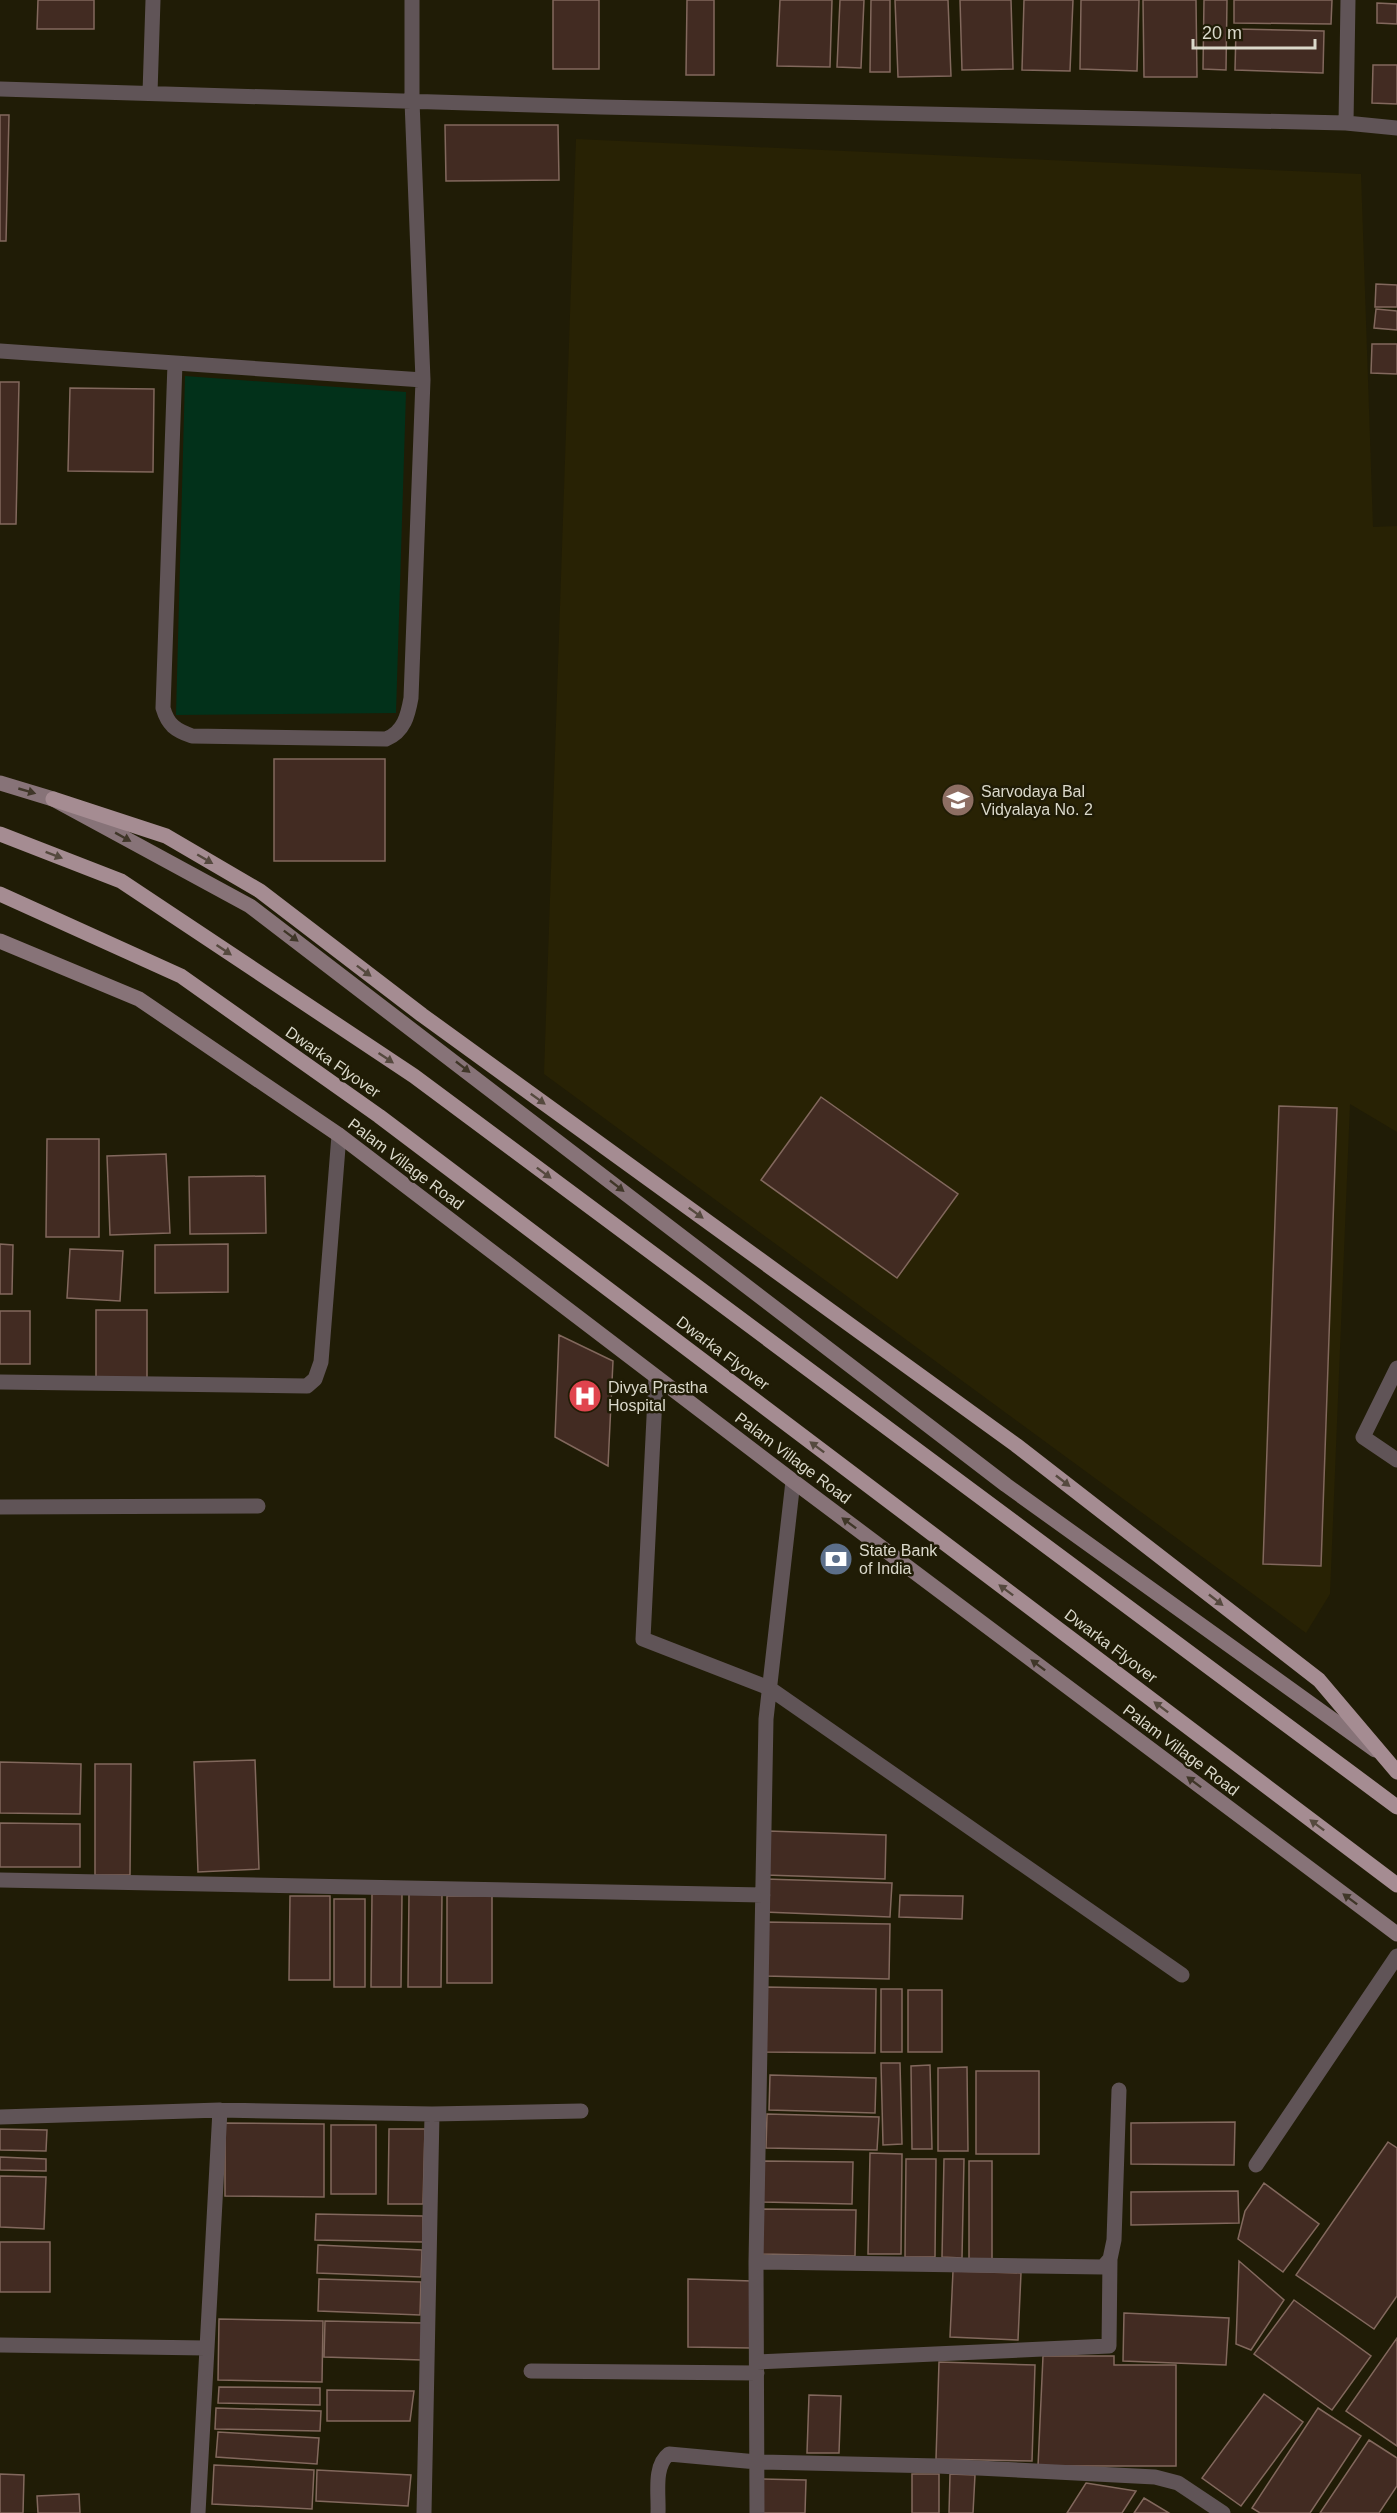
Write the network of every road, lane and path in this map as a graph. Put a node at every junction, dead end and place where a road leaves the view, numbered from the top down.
1 (153, 0) edge
2 (412, 0) edge
3 (1348, 0) edge
4 (0, 89) edge
5 (150, 93) junction
6 (412, 101) junction
7 (1346, 123) junction
8 (1397, 128) edge
9 (0, 351) edge
10 (175, 363) junction
11 (423, 380) junction
12 (0, 783) edge
13 (53, 799) junction
14 (0, 834) edge
15 (0, 894) edge
16 (0, 941) edge
17 (339, 1135) junction
18 (1397, 1368) edge
19 (656, 1377) junction
20 (0, 1382) edge
21 (1397, 1460) edge
22 (793, 1481) junction
23 (258, 1506) dead end
24 (0, 1507) edge
25 (769, 1688) junction
26 (1397, 1767) edge
27 (1397, 1772) edge
28 (1397, 1807) edge
29 (0, 1880) edge
30 (1397, 1885) edge
31 (763, 1895) junction
32 (1397, 1934) edge
33 (1397, 1956) edge
34 (1182, 1975) dead end
35 (1119, 2090) dead end
36 (220, 2110) junction
37 (581, 2111) dead end
38 (432, 2114) junction
39 (0, 2116) edge
40 (1256, 2165) dead end
41 (1110, 2259) junction
42 (756, 2262) junction
43 (0, 2345) edge
44 (206, 2348) junction
45 (757, 2367) junction
46 (531, 2371) dead end
47 (758, 2462) junction
48 (198, 2513) edge
49 (424, 2513) edge
50 (658, 2513) edge
51 (756, 2513) edge
52 (1223, 2513) edge

1 - 5 street
2 - 6 street
3 - 7 street
4 - 5 street
5 - 6 street
6 - 7 street
6 - 11 street
7 - 8 street
9 - 10 street
10 - 11 street
10 - 11 street
12 -> 13 street
13 -> 26 street
13 -> 27 main road
14 -> 28 main road, Dwarka Flyover
30 -> 15 main road, Dwarka Flyover
16 - 17 street, Palam Village Road
17 - 19 street, Palam Village Road
17 - 20 street
18 - 21 street
19 - 22 street, Palam Village Road
19 - 25 street
22 - 25 street
32 -> 22 street, Palam Village Road
23 - 24 street
25 - 31 street
25 - 34 street
29 - 31 street
31 - 42 street
33 - 40 street
35 - 41 street
36 - 38 street
36 - 39 street
36 - 44 street
37 - 38 street
38 - 49 street
41 - 42 street
41 - 45 street
42 - 45 street
43 - 44 street
44 - 48 street
45 - 46 street
45 - 47 street
47 - 50 street
47 - 51 street
47 - 52 street

